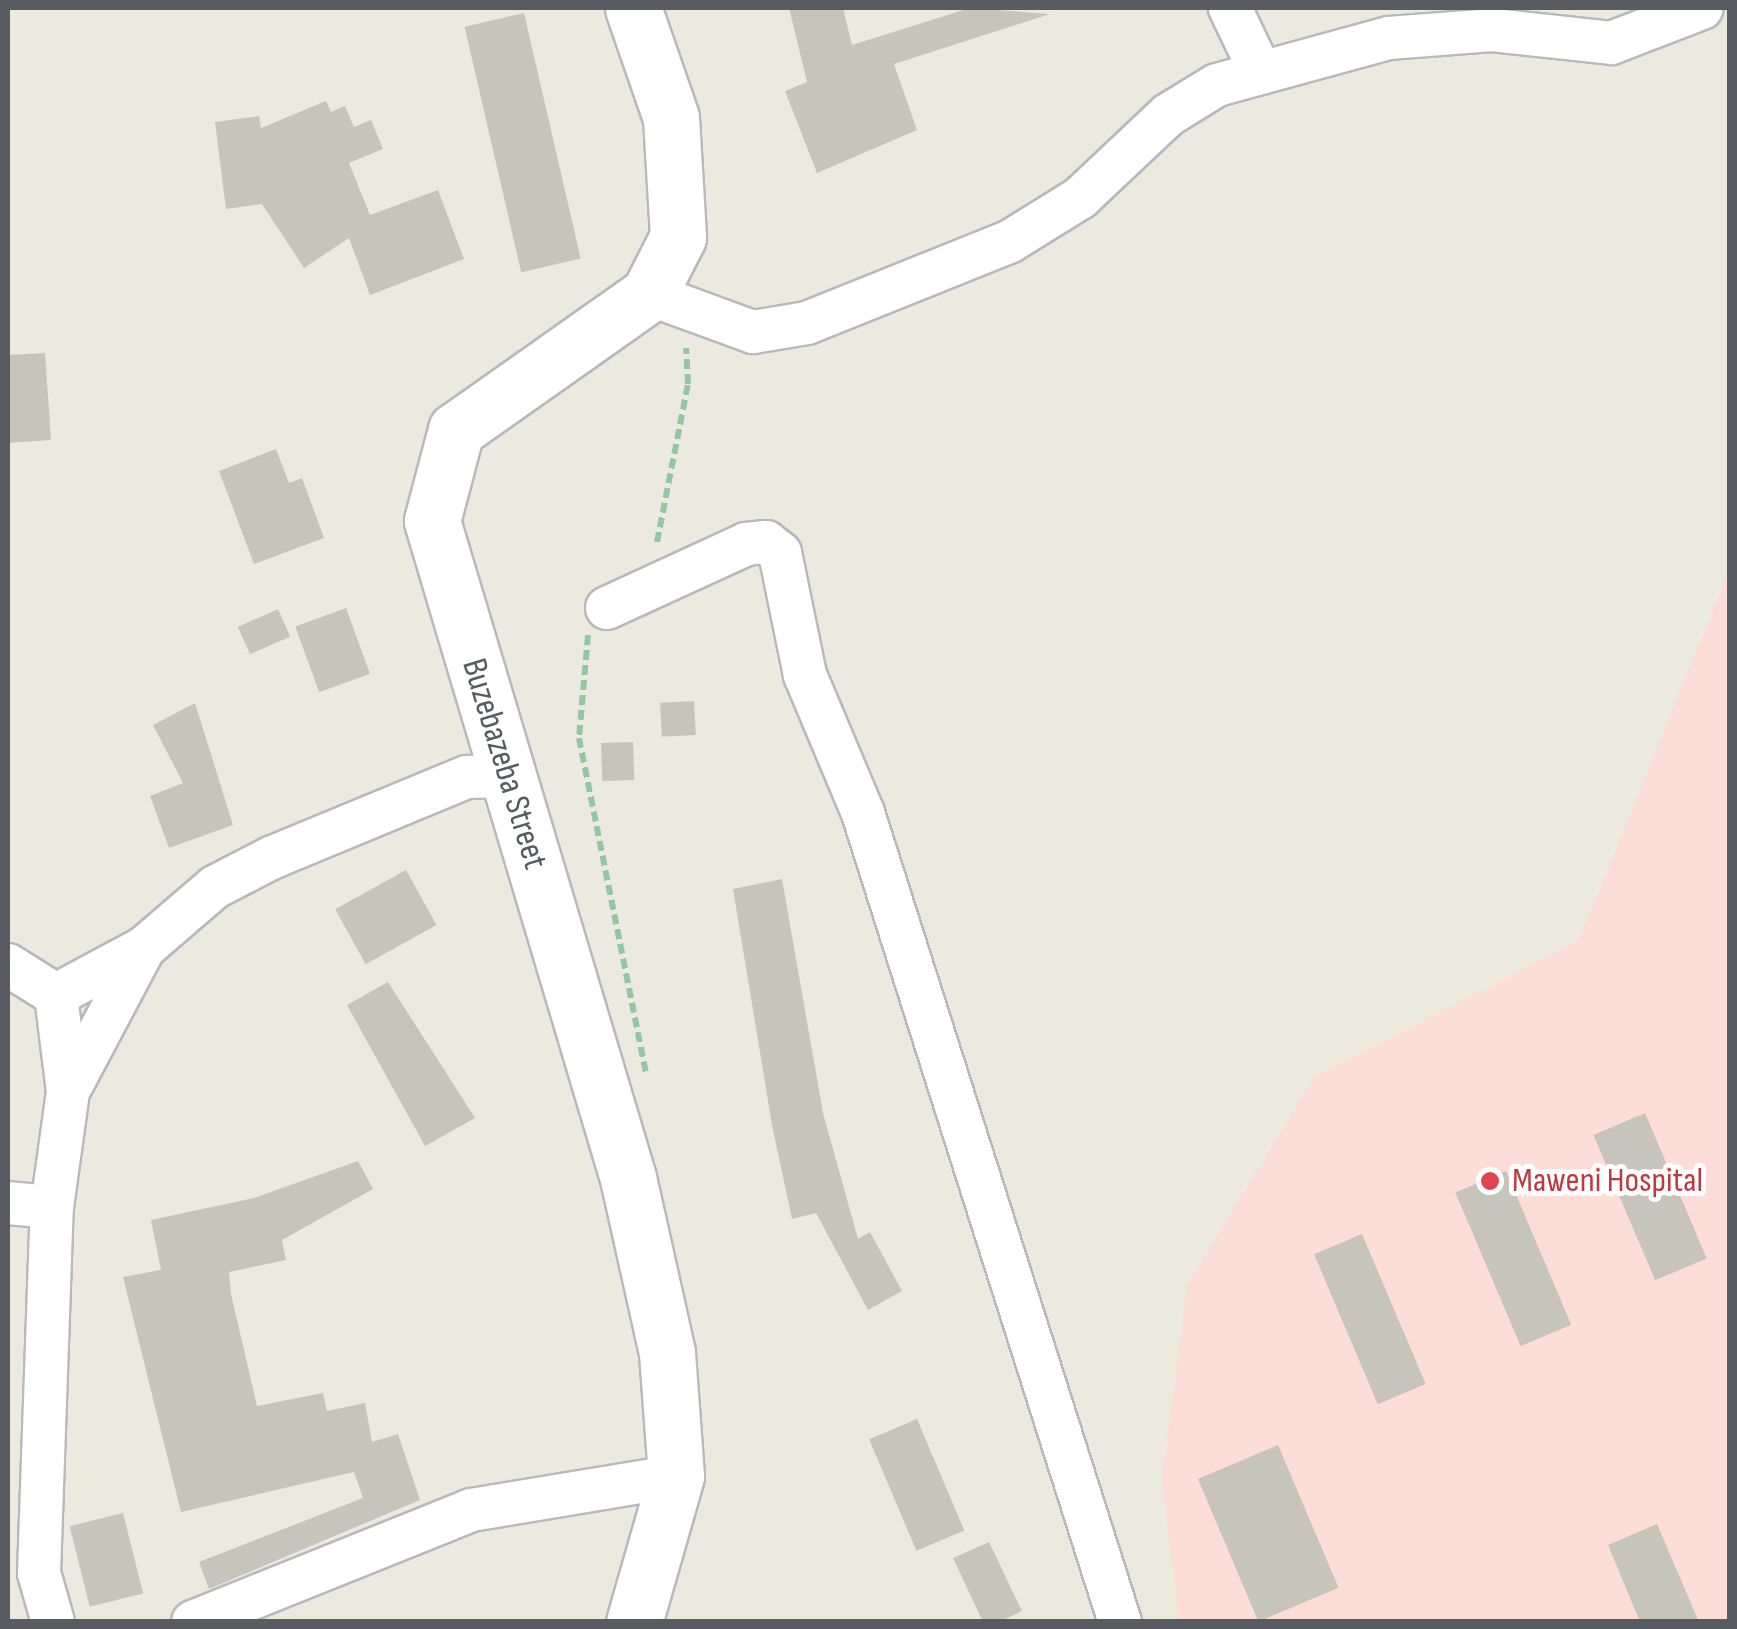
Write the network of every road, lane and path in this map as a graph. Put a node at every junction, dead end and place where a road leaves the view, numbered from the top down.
1 (633, 8) edge
2 (1230, 8) edge
3 (1702, 8) edge
4 (1528, 22) edge
5 (1261, 73) junction
6 (666, 300) junction
7 (607, 608) junction
8 (511, 776) junction
9 (144, 948) junction
10 (8, 965) edge
11 (56, 995) junction
12 (68, 1092) junction
13 (646, 1093) dead end
14 (8, 1202) edge
15 (52, 1207) junction
16 (676, 1476) junction
17 (644, 1614) edge
18 (53, 1622) edge
19 (193, 1622) edge
20 (1120, 1622) edge

1 - 6 street
2 - 5 street
3 - 4 street
4 - 5 street
5 - 6 street
6 - 7 path
6 - 8 street, Buzebazeba Street
7 - 13 path
7 - 20 street
8 - 9 street
8 - 16 street, Buzebazeba Street
9 - 11 street
9 - 12 street
10 - 11 street
11 - 12 street
12 - 15 street
14 - 15 street
15 - 18 street
16 - 17 street, Buzebazeba Street
16 - 19 street

